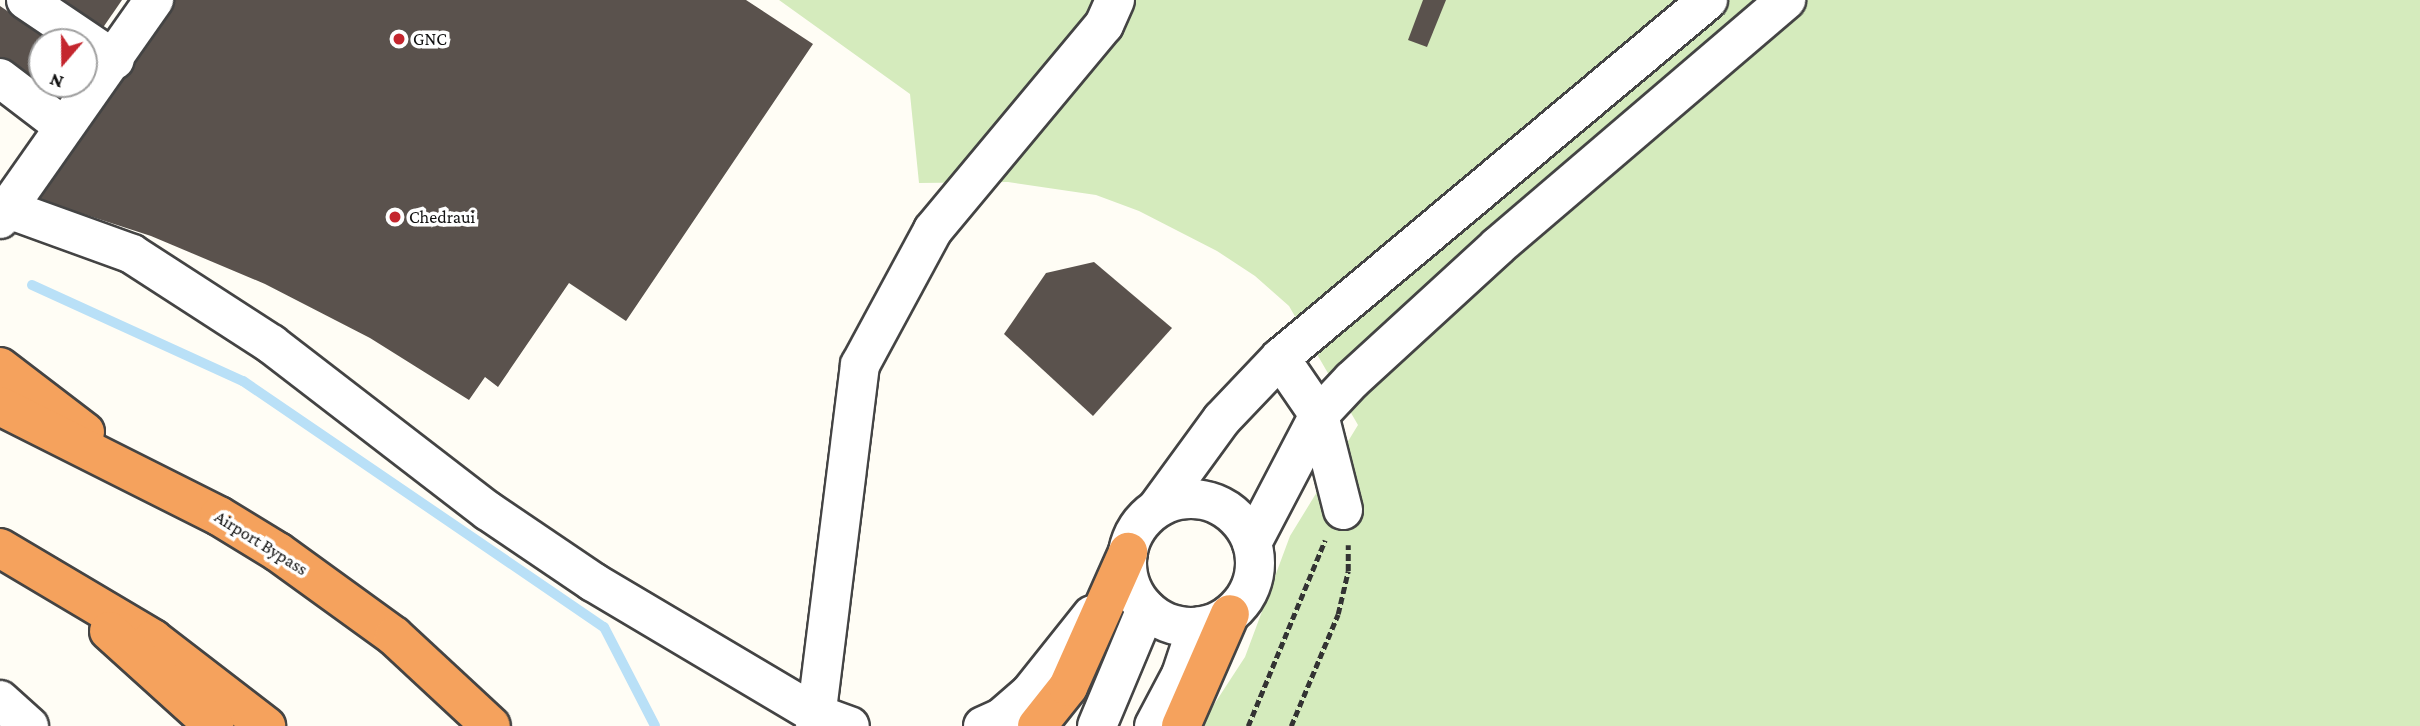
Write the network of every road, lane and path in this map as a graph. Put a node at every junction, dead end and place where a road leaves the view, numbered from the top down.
1 (26, 0) edge
2 (154, 0) edge
3 (1115, 0) edge
4 (1708, 0) edge
5 (1786, 0) edge
6 (115, 60) junction
7 (9, 97) edge
8 (63, 126) junction
9 (1464, 206) junction
10 (4, 214) edge
11 (1498, 246) junction
12 (1280, 358) junction
13 (0, 367) edge
14 (0, 406) edge
15 (1319, 415) junction
16 (135, 473) junction
17 (1157, 508) junction
18 (1343, 510) junction
19 (1252, 543) junction
20 (0, 548) edge
21 (1128, 552) junction
22 (61, 582) junction
23 (1109, 594) junction
24 (1146, 609) junction
25 (1213, 620) junction
26 (422, 660) junction
27 (0, 700) edge
28 (814, 720) edge
29 (29, 726) edge
30 (214, 726) edge
31 (266, 726) edge
32 (491, 726) edge
33 (515, 726) edge
34 (850, 726) edge
35 (983, 726) edge
36 (1037, 726) edge
37 (1097, 726) edge
38 (1154, 726) edge
39 (1181, 726) edge
40 (1248, 726) edge
41 (1291, 726) edge

1 - 6 street
2 - 6 street
3 - 28 street
4 - 9 street
5 - 11 street
6 - 8 street
7 - 8 street
8 - 10 street
9 - 11 street
9 - 12 street
10 - 28 street
11 - 15 street
12 - 15 street
12 - 17 street
13 - 16 highway
14 - 16 highway, Airport Bypass
15 - 18 street
15 - 19 street
16 - 26 highway, Airport Bypass
17 - 19 street
17 - 21 street
18 - 40 path
18 - 41 path
19 - 25 street
20 - 22 highway
21 - 23 highway
21 - 24 street
22 - 30 highway
22 - 31 highway
23 - 35 street
23 - 36 highway
24 - 25 street
24 - 37 street
25 - 38 street
25 - 39 highway
26 - 32 highway, Airport Bypass
26 - 33 highway
27 - 29 street
28 - 34 street

